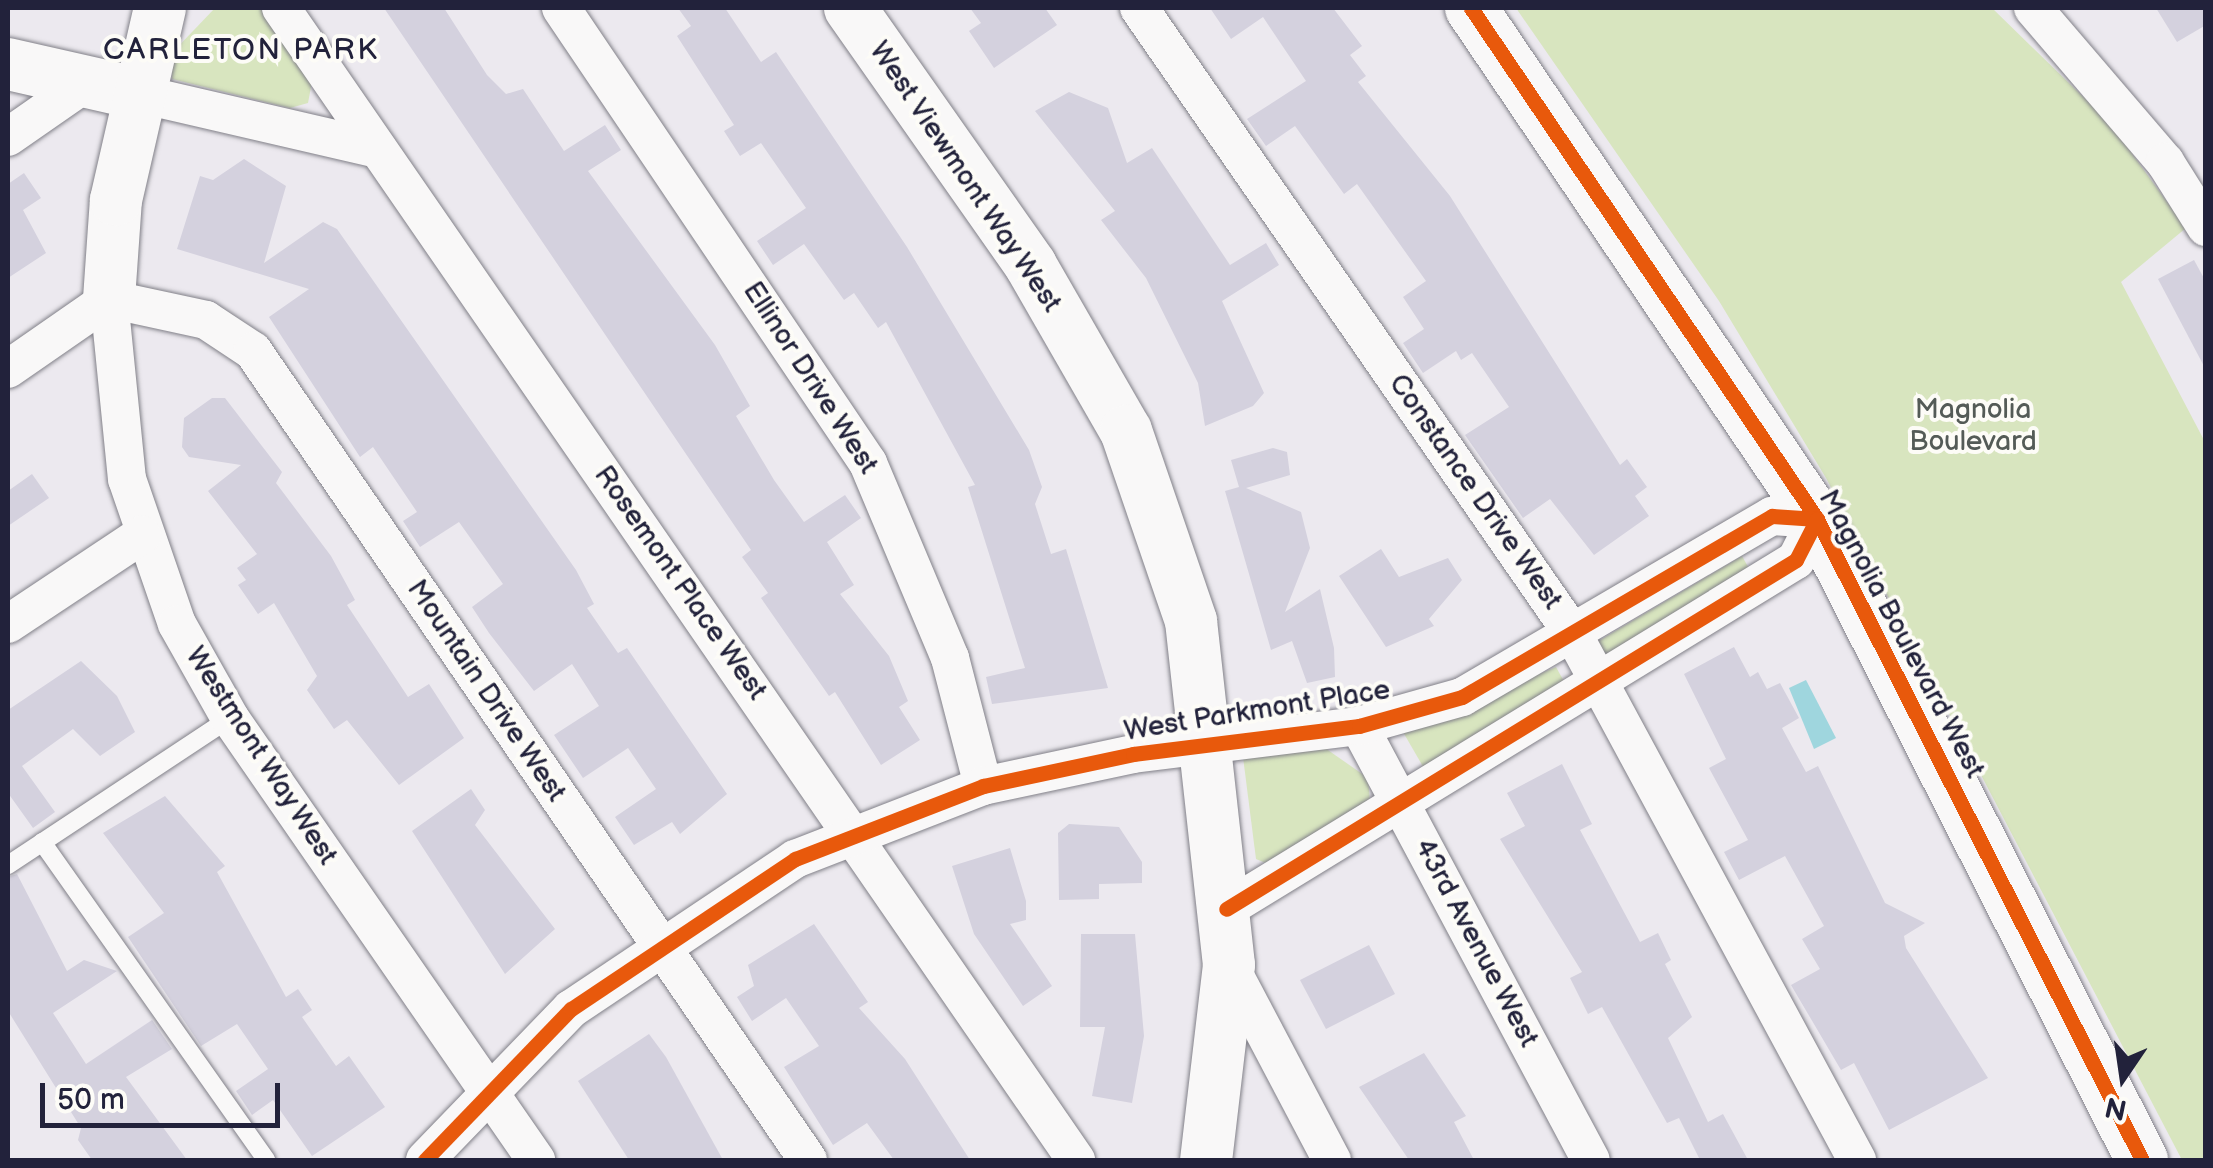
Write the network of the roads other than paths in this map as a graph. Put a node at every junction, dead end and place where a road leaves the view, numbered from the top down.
1 (160, 8) edge
2 (282, 8) edge
3 (561, 8) edge
4 (850, 8) edge
5 (1139, 8) edge
6 (1470, 8) edge
7 (2034, 8) edge
8 (8, 64) edge
9 (87, 82) junction
10 (140, 94) junction
11 (8, 137) edge
12 (378, 149) junction
13 (2206, 227) edge
14 (109, 299) junction
15 (8, 369) edge
16 (1817, 519) junction
17 (142, 535) junction
18 (8, 624) edge
19 (1574, 634) junction
20 (1600, 681) junction
21 (230, 718) junction
22 (1359, 726) junction
23 (1211, 743) junction
24 (983, 786) junction
25 (1400, 800) junction
26 (857, 839) junction
27 (42, 842) junction
28 (8, 865) edge
29 (1226, 909) junction
30 (660, 944) junction
31 (1229, 966) junction
32 (486, 1088) junction
33 (266, 1160) edge
34 (425, 1160) edge
35 (536, 1160) edge
36 (808, 1160) edge
37 (1076, 1160) edge
38 (1206, 1160) edge
39 (1332, 1160) edge
40 (1591, 1160) edge
41 (1857, 1160) edge
42 (2142, 1160) edge

1 - 10 street, Westmont Way West
2 - 12 street, Rosemont Place West
3 - 24 street, Ellinor Drive West
4 - 23 street, West Viewmont Way West
5 - 19 street, Constance Drive West
6 - 16 street, Magnolia Boulevard West
7 - 13 street
8 - 9 street
9 - 10 street
9 - 11 street
10 - 12 street
10 - 14 street, Westmont Way West
12 - 26 street, Rosemont Place West
14 - 15 street
14 - 17 street, Westmont Way West
14 - 30 street, Mountain Drive West
16 - 19 street, West Parkmont Place
16 - 20 street
16 - 42 street, Magnolia Boulevard West
17 - 18 street
17 - 21 street, Westmont Way West
19 - 20 street, Constance Drive West
19 - 22 street, West Parkmont Place
20 - 25 street
20 - 41 street, Constance Drive West
21 - 27 lane
21 - 32 street, Westmont Way West
22 - 23 street, West Parkmont Place
22 - 25 street, 43rd Avenue West
23 - 24 street, West Parkmont Place
23 - 29 street, West Viewmont Way West
24 - 26 street, West Parkmont Place
25 - 29 street
25 - 40 street, 43rd Avenue West
26 - 30 street, West Parkmont Place
26 - 37 street, Rosemont Place West
27 - 28 lane
27 - 33 lane
29 - 31 street, West Viewmont Way West
30 - 32 street, West Parkmont Place
30 - 36 street, Mountain Drive West
31 - 38 street, West Viewmont Way West
31 - 39 street
32 - 34 street, West Parkmont Place
32 - 35 street, Westmont Way West

